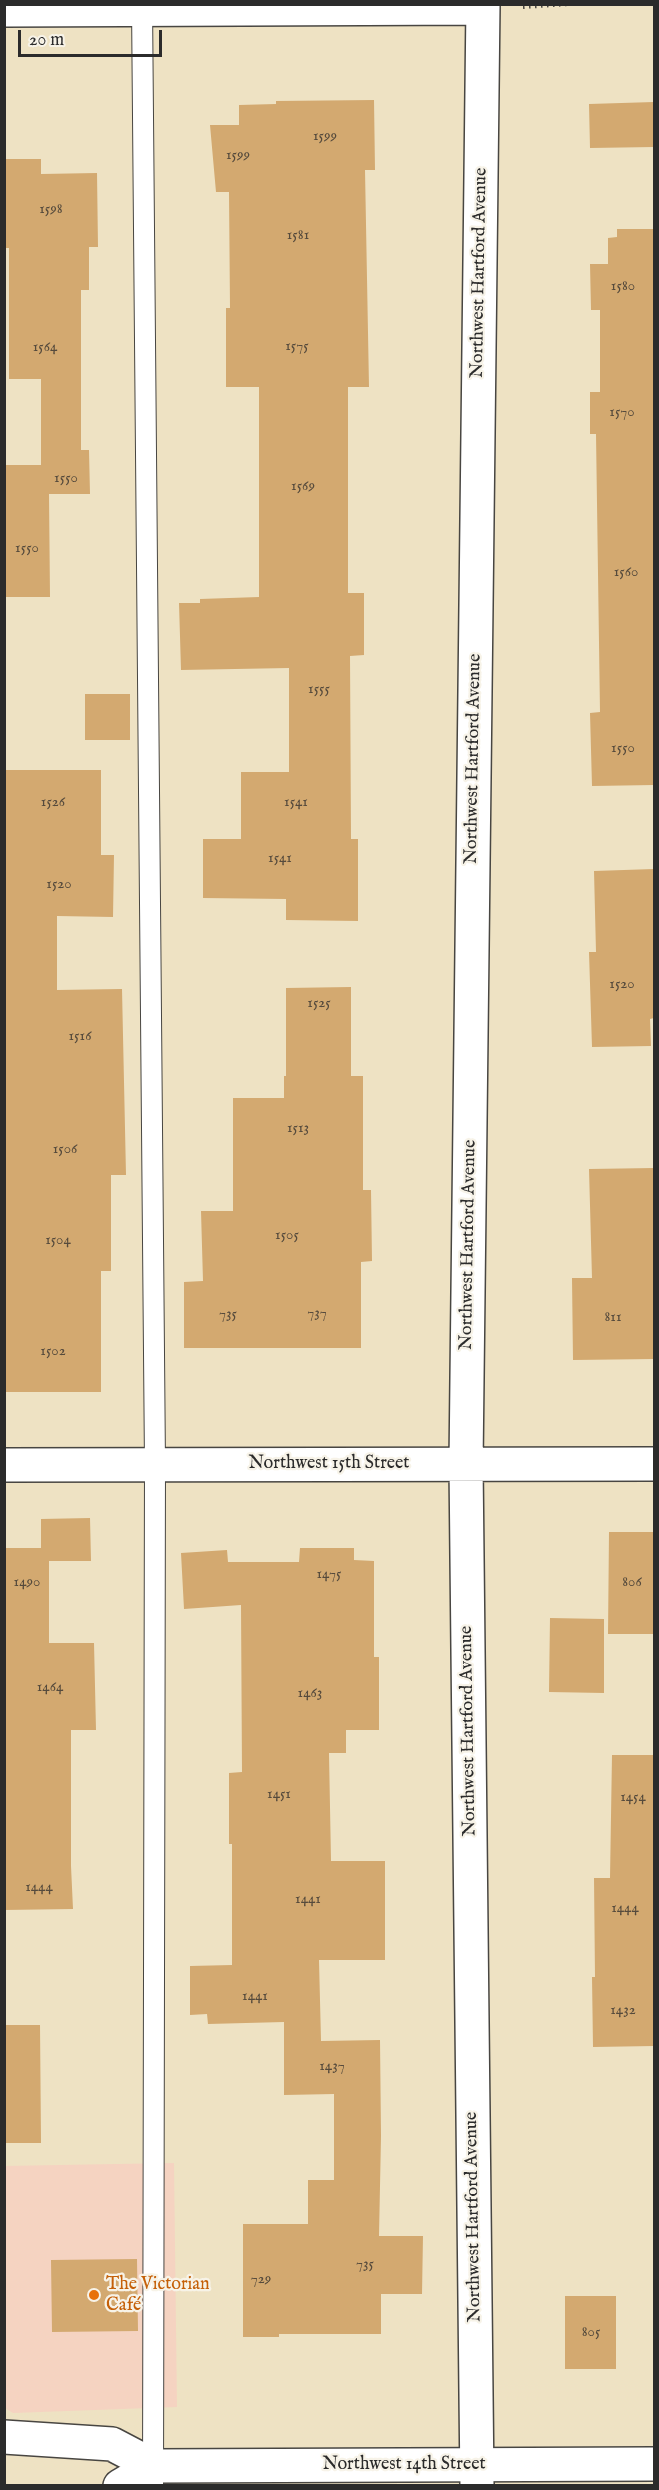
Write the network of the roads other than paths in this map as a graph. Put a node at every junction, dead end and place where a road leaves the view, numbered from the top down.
1 (483, 6) edge
2 (142, 7) edge
3 (4, 10) edge
4 (155, 1464) junction
5 (466, 1464) junction
6 (654, 1464) edge
7 (4, 1465) edge
8 (4, 2437) edge
9 (654, 2464) edge
10 (477, 2475) edge
11 (154, 2476) edge
12 (120, 2486) edge

1 - 2 street
1 - 5 street, Northwest Hartford Avenue
2 - 3 street
2 - 4 lane
4 - 5 street, Northwest 15th Street
4 - 7 street, Northwest 15th Street
4 - 11 lane
5 - 6 street, Northwest 15th Street
5 - 10 street, Northwest Hartford Avenue
8 - 11 street, Northwest 14th Street
9 - 10 street, Northwest 14th Street
10 - 11 street, Northwest 14th Street
11 - 12 street

